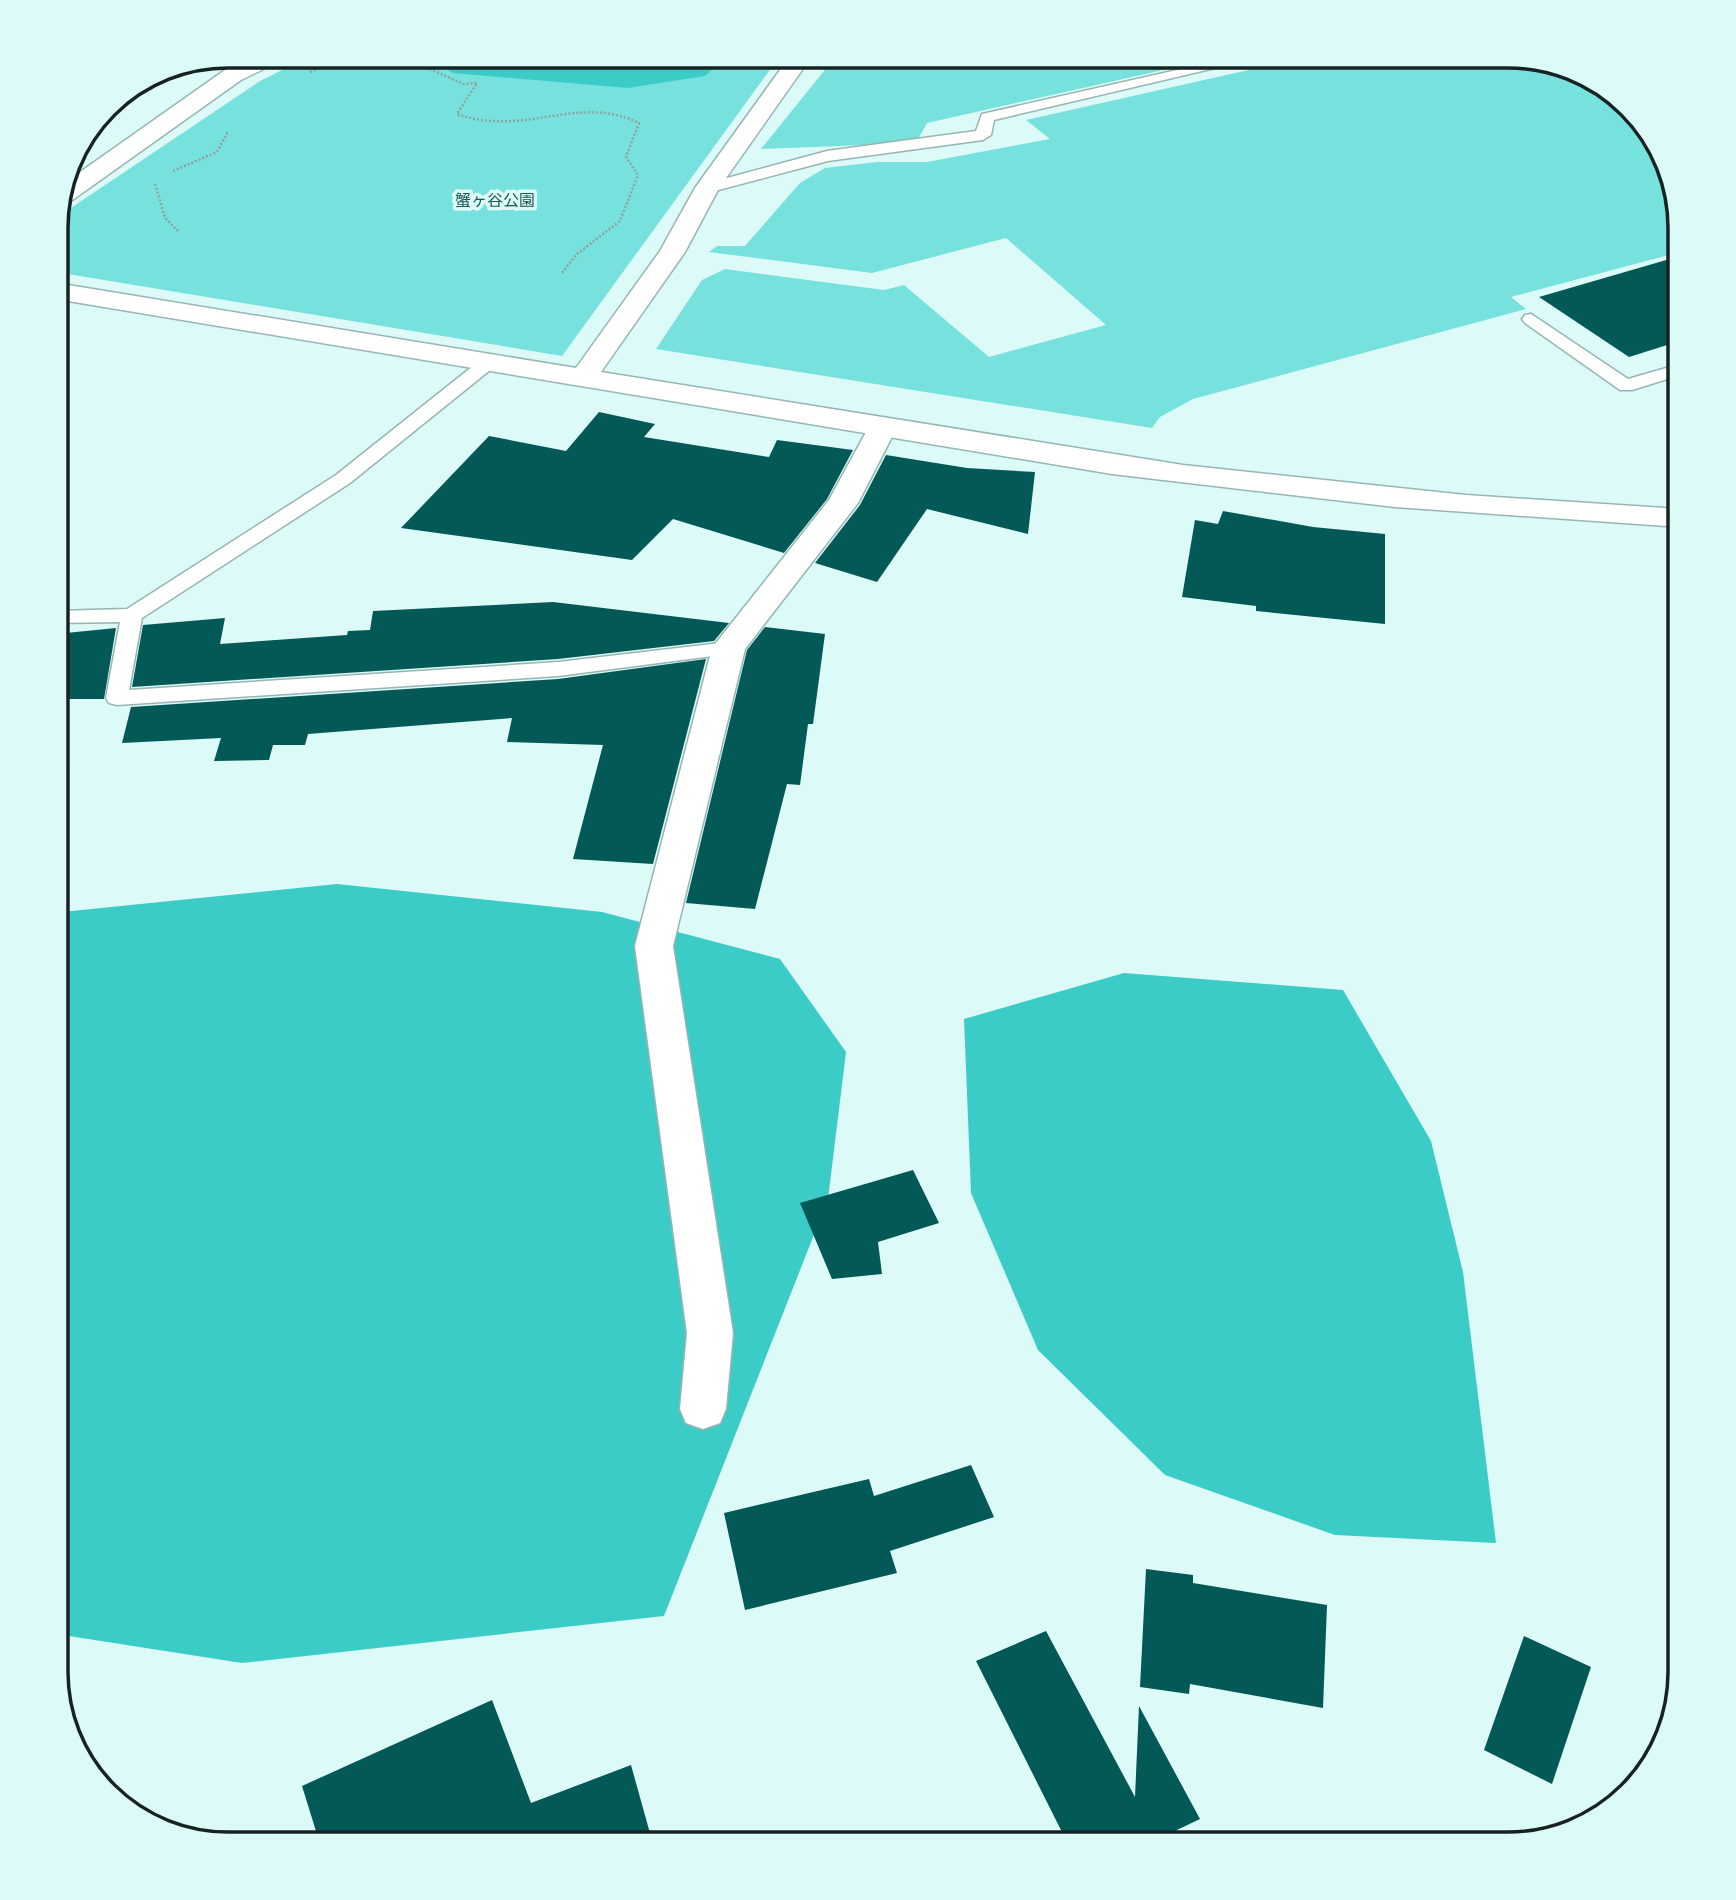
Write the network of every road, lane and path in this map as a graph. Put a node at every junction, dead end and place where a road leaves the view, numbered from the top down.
1 (247, 68) edge
2 (321, 68) edge
3 (429, 68) edge
4 (792, 68) edge
5 (1202, 69) edge
6 (309, 73) dead end
7 (230, 126) dead end
8 (74, 186) edge
9 (706, 188) junction
10 (178, 231) dead end
11 (562, 273) dead end
12 (69, 294) edge
13 (1531, 319) dead end
14 (489, 362) junction
15 (1668, 373) edge
16 (584, 377) junction
17 (881, 429) junction
18 (1668, 517) edge
19 (132, 615) junction
20 (69, 617) edge
21 (729, 648) junction
22 (703, 1409) dead end

1 - 8 street
2 - 6 path
3 - 11 path
4 - 9 street
5 - 9 lane
7 - 10 path
9 - 16 street
12 - 14 street
13 - 15 lane
14 - 16 street
14 - 19 lane
16 - 17 street
17 - 18 street
17 - 21 street
19 - 20 lane
19 - 21 lane
21 - 22 street

